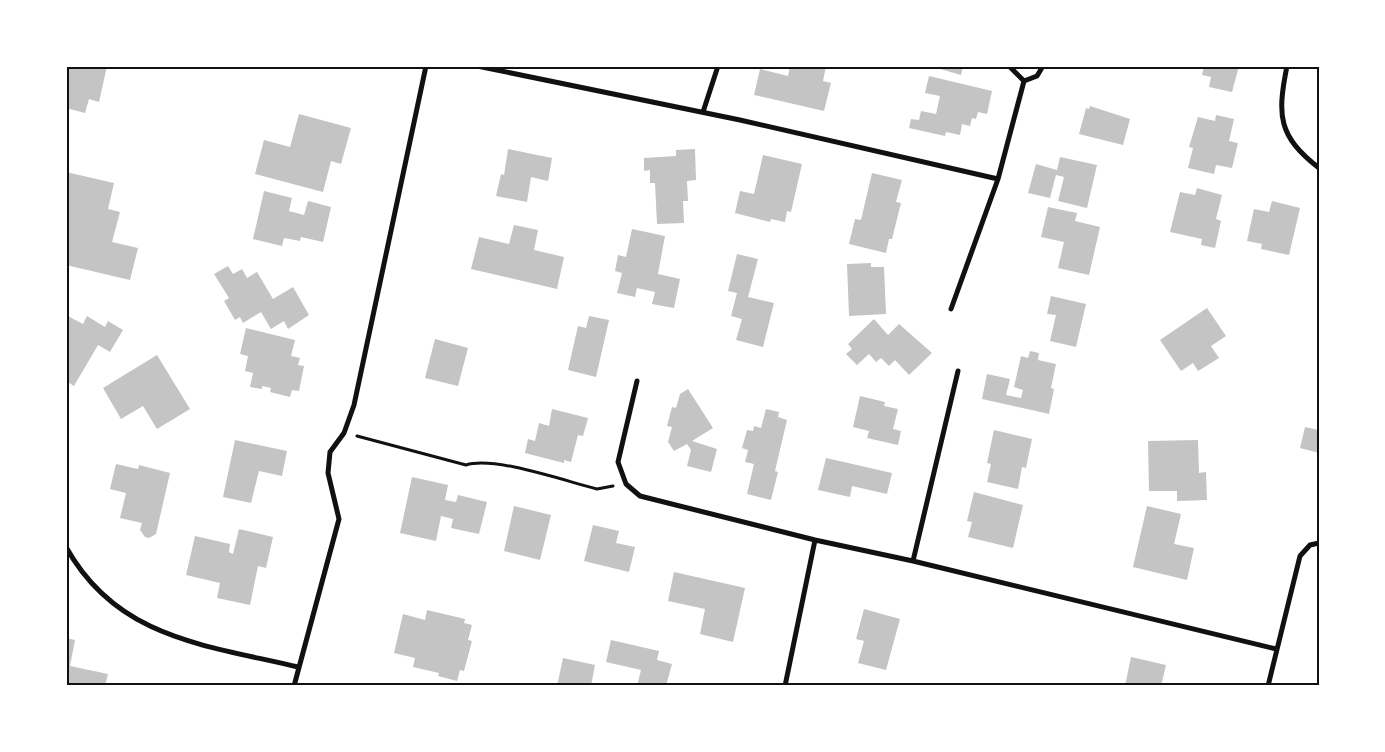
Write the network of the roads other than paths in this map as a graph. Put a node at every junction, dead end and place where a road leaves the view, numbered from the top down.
1 (426, 66) edge
2 (477, 66) edge
3 (718, 66) edge
4 (1009, 66) edge
5 (1043, 66) edge
6 (1287, 66) edge
7 (1024, 82) junction
8 (703, 112) junction
9 (1319, 168) edge
10 (998, 179) junction
11 (951, 309) dead end
12 (958, 371) dead end
13 (636, 381) dead end
14 (815, 540) junction
15 (1319, 543) edge
16 (66, 547) edge
17 (913, 561) junction
18 (1276, 649) junction
19 (298, 667) junction
20 (294, 686) edge
21 (785, 686) edge
22 (1268, 686) edge

1 - 19 street
2 - 8 street
3 - 8 street
4 - 7 street
5 - 7 street
6 - 9 street
7 - 10 street
8 - 10 street
10 - 11 street
12 - 17 street
13 - 14 street
14 - 17 street
14 - 21 street
15 - 18 street
16 - 19 street
17 - 18 street
18 - 22 street
19 - 20 street

